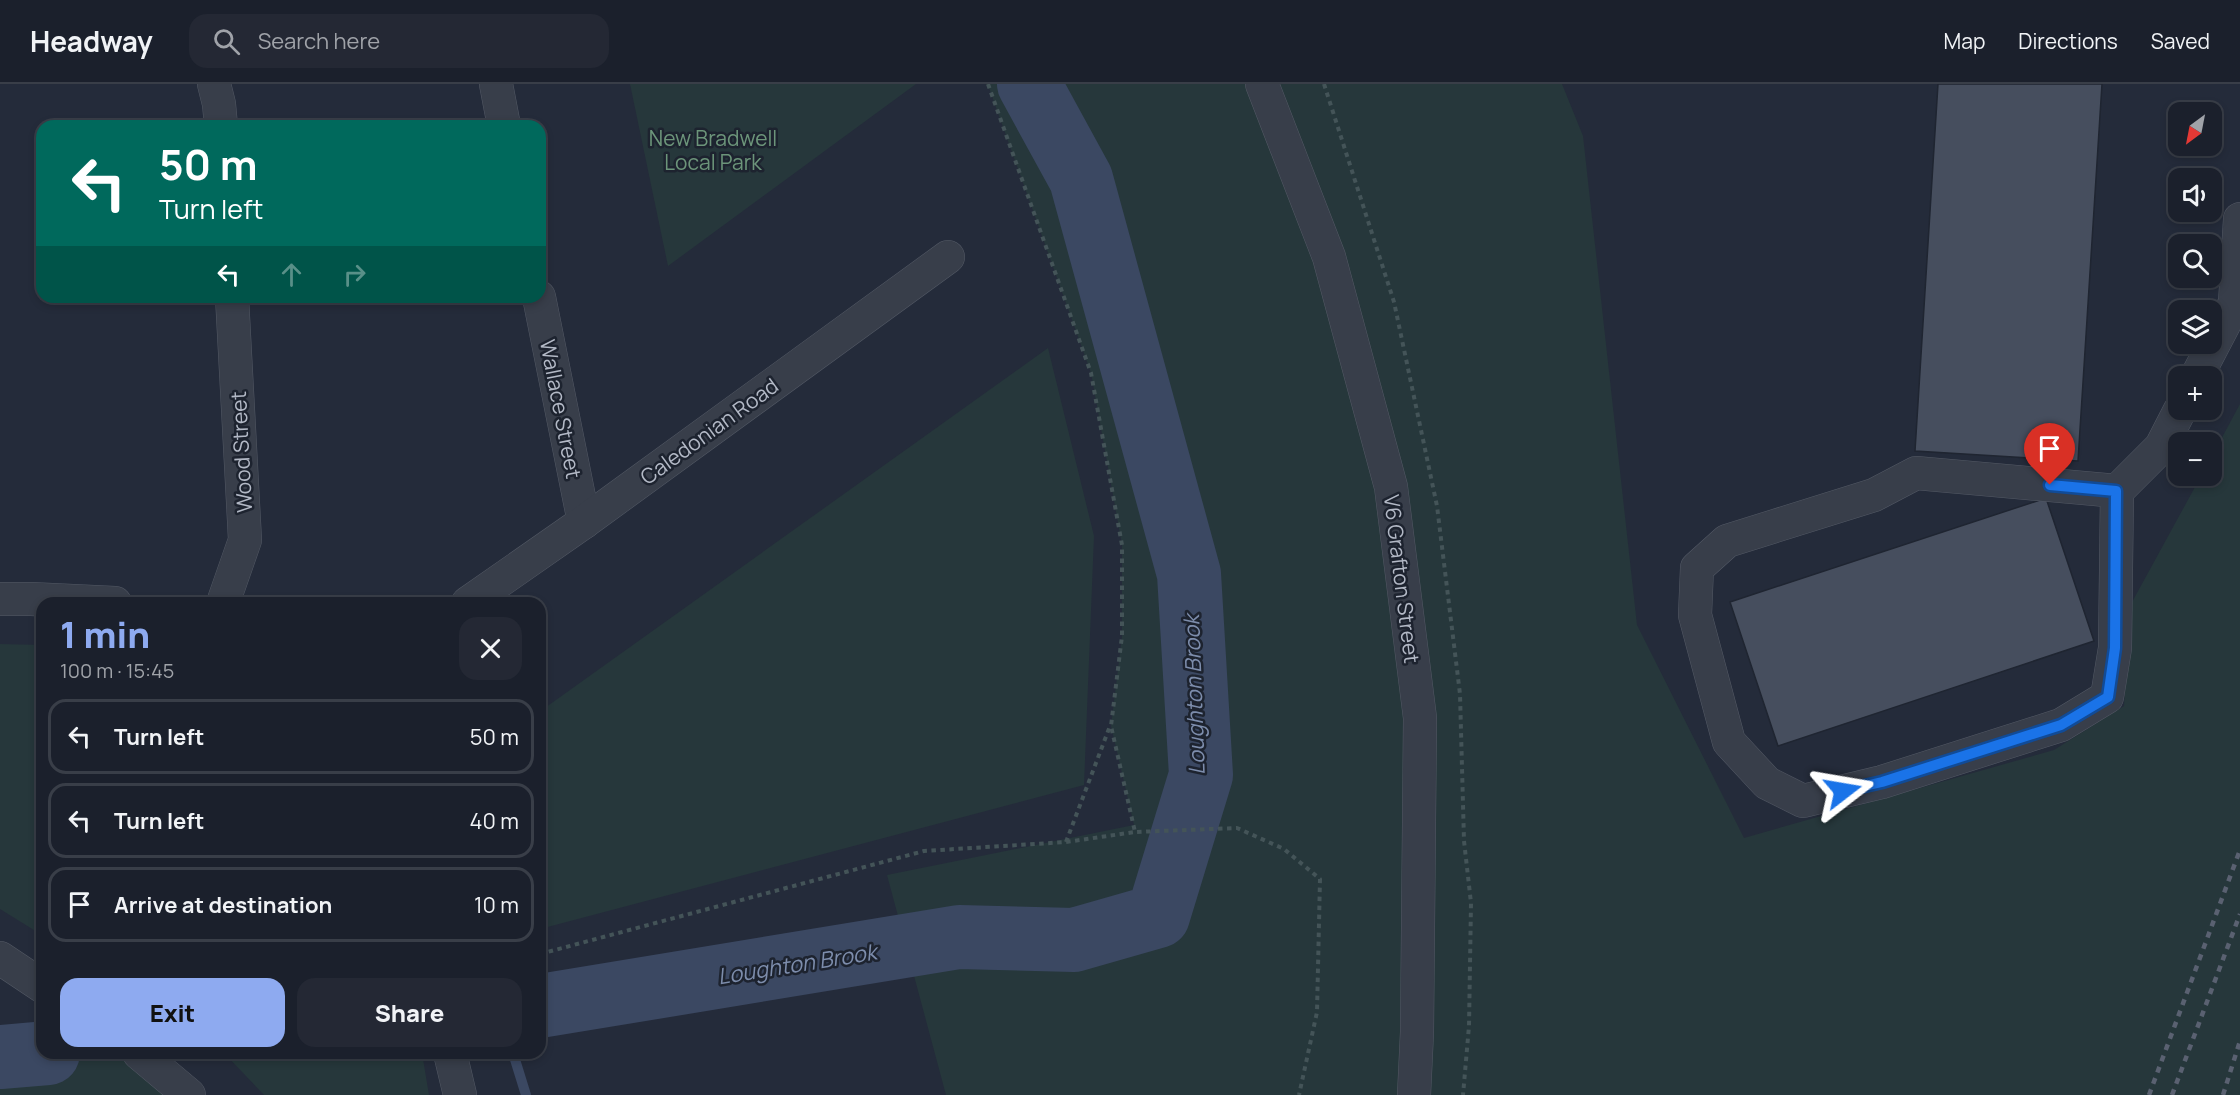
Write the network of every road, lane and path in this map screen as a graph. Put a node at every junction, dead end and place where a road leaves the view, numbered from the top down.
1 (213, 84) edge
2 (496, 84) edge
3 (988, 84) edge
4 (1262, 84) edge
5 (220, 120) edge
6 (503, 120) edge
7 (2240, 219) edge
8 (948, 257) dead end
9 (232, 303) edge
10 (540, 303) edge
11 (2202, 366) edge
12 (2175, 420) edge
13 (2116, 491) junction
14 (584, 522) junction
15 (225, 597) edge
16 (477, 597) edge
17 (0, 599) edge
18 (36, 599) edge
19 (1110, 726) junction
20 (1135, 832) junction
21 (1066, 842) junction
22 (546, 952) edge
23 (0, 958) edge
24 (36, 982) edge
25 (146, 1059) edge
26 (452, 1059) edge
27 (184, 1090) edge
28 (460, 1095) edge
29 (1299, 1095) edge
30 (1414, 1095) edge

1 - 5 street
2 - 6 street
3 - 19 path
4 - 30 street, V6 Grafton Street
7 - 11 street
8 - 14 street, Caledonian Road
9 - 15 street, Wood Street
10 - 14 street, Wallace Street
12 - 13 street
13 - 13 street
14 - 16 street, Caledonian Road
17 - 18 street
19 - 20 path
19 - 21 path
20 - 21 path
20 - 29 path
21 - 22 path
23 - 24 street
25 - 27 street
26 - 28 street

